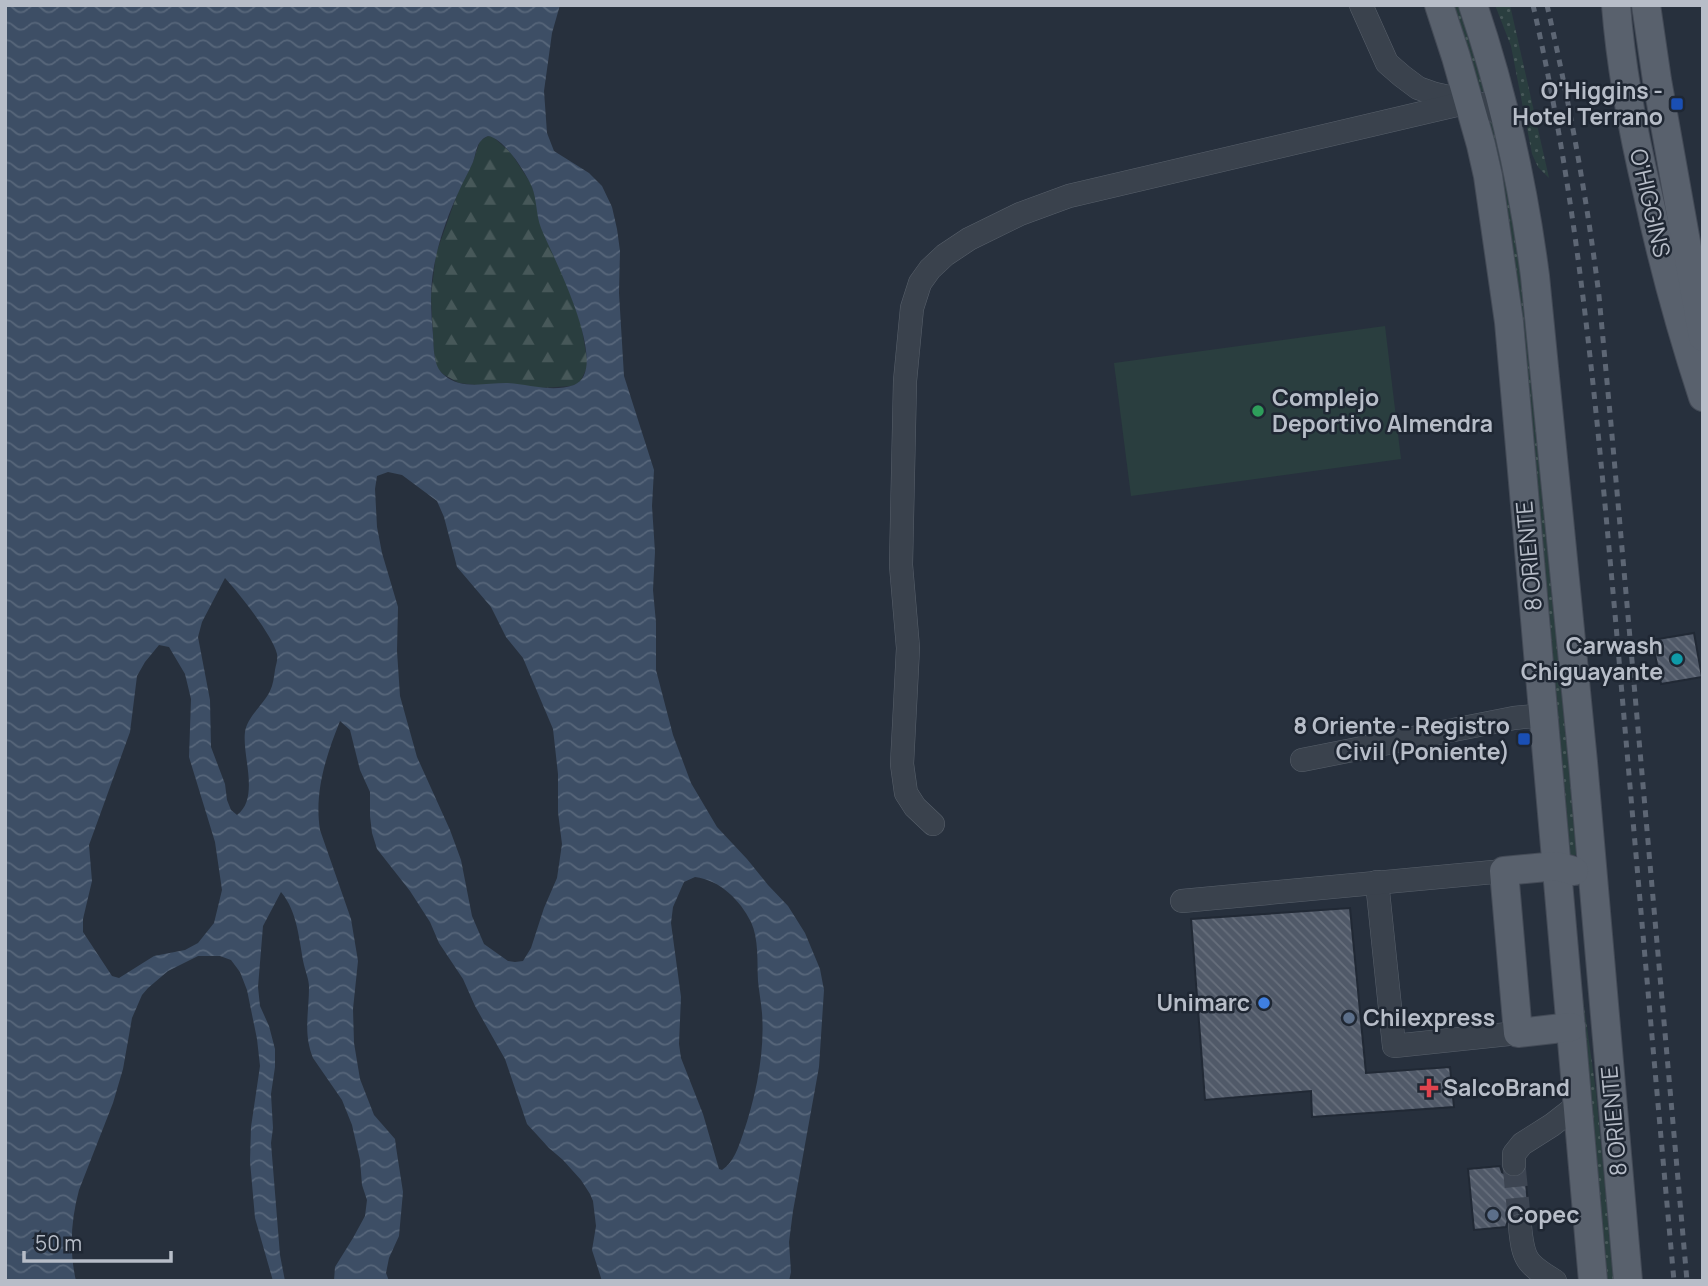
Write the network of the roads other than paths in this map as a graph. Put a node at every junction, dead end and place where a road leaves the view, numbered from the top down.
1 (1361, 5) edge
2 (1439, 5) edge
3 (1473, 5) edge
4 (1618, 5) edge
5 (1646, 5) edge
6 (1456, 57) junction
7 (1657, 80) junction
8 (1435, 94) junction
9 (1469, 102) junction
10 (1507, 120) junction
11 (1687, 274) edge
12 (1703, 337) edge
13 (1703, 397) edge
14 (1544, 715) junction
15 (1302, 760) dead end
16 (933, 824) dead end
17 (1557, 866) junction
18 (1504, 871) junction
19 (1377, 882) junction
20 (1594, 889) junction
21 (1182, 901) dead end
22 (1571, 1027) junction
23 (1518, 1033) junction
24 (1578, 1103) junction
25 (1514, 1164) tunnel mouth
26 (1520, 1226) tunnel mouth
27 (1555, 1281) edge
28 (1593, 1281) edge
29 (1628, 1281) edge

1 - 8 street
2 - 6 main road, 8 ORIENTE
3 - 10 main road, 8 ORIENTE
4 - 7 main road
4 - 11 main road, O'HIGGINS
5 - 7 main road, O'HIGGINS
6 - 8 street
6 - 9 main road, 8 ORIENTE
7 - 11 main road, O'HIGGINS
8 - 9 street
9 - 10 street
9 - 14 main road, 8 ORIENTE
9 - 16 street
10 - 20 main road, 8 ORIENTE
11 - 12 main road, O'HIGGINS
11 - 13 main road, O'HIGGINS
14 - 15 street
14 - 17 main road, 8 ORIENTE
17 - 18 main road
17 - 20 main road
17 - 22 main road, 8 ORIENTE
18 - 19 street
18 - 23 main road
19 - 21 street
19 - 23 street
20 - 29 main road, 8 ORIENTE
22 - 23 main road
22 - 24 main road, 8 ORIENTE
24 - 25 street
24 - 28 main road, 8 ORIENTE
26 - 27 street

